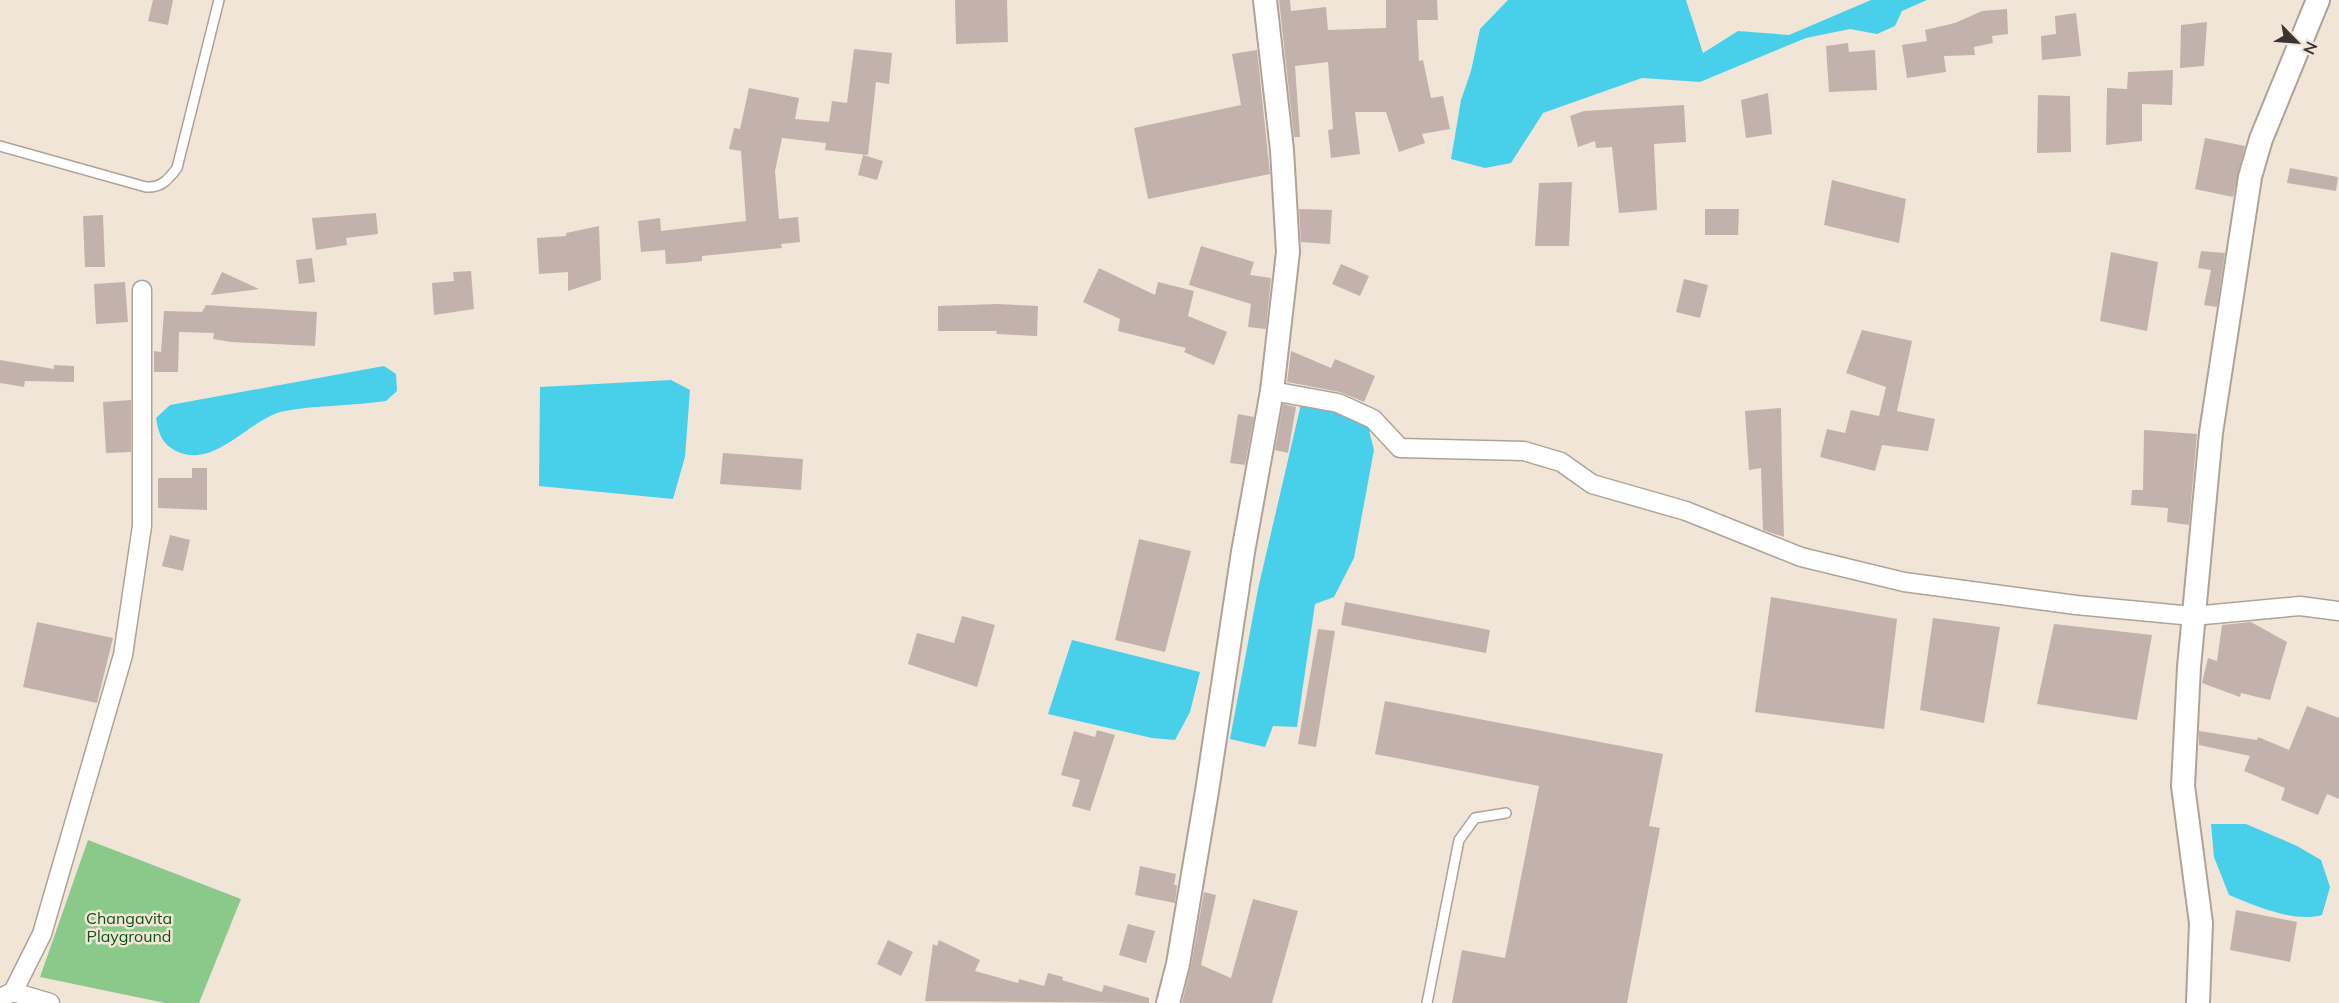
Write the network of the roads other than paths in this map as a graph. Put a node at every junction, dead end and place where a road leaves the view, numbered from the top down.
1 (219, 0) edge
2 (1265, 0) edge
3 (2318, 0) edge
4 (0, 146) edge
5 (142, 290) dead end
6 (1272, 391) junction
7 (2339, 611) edge
8 (2193, 616) junction
9 (1506, 813) dead end
10 (6, 995) edge
11 (50, 1003) edge
12 (1168, 1003) edge
13 (1427, 1003) edge
14 (2198, 1003) edge

1 - 4 lane
2 - 6 street
3 - 8 street
5 - 10 street
6 - 8 street
6 - 12 street
7 - 8 street
8 - 14 street
9 - 13 lane
10 - 11 street

